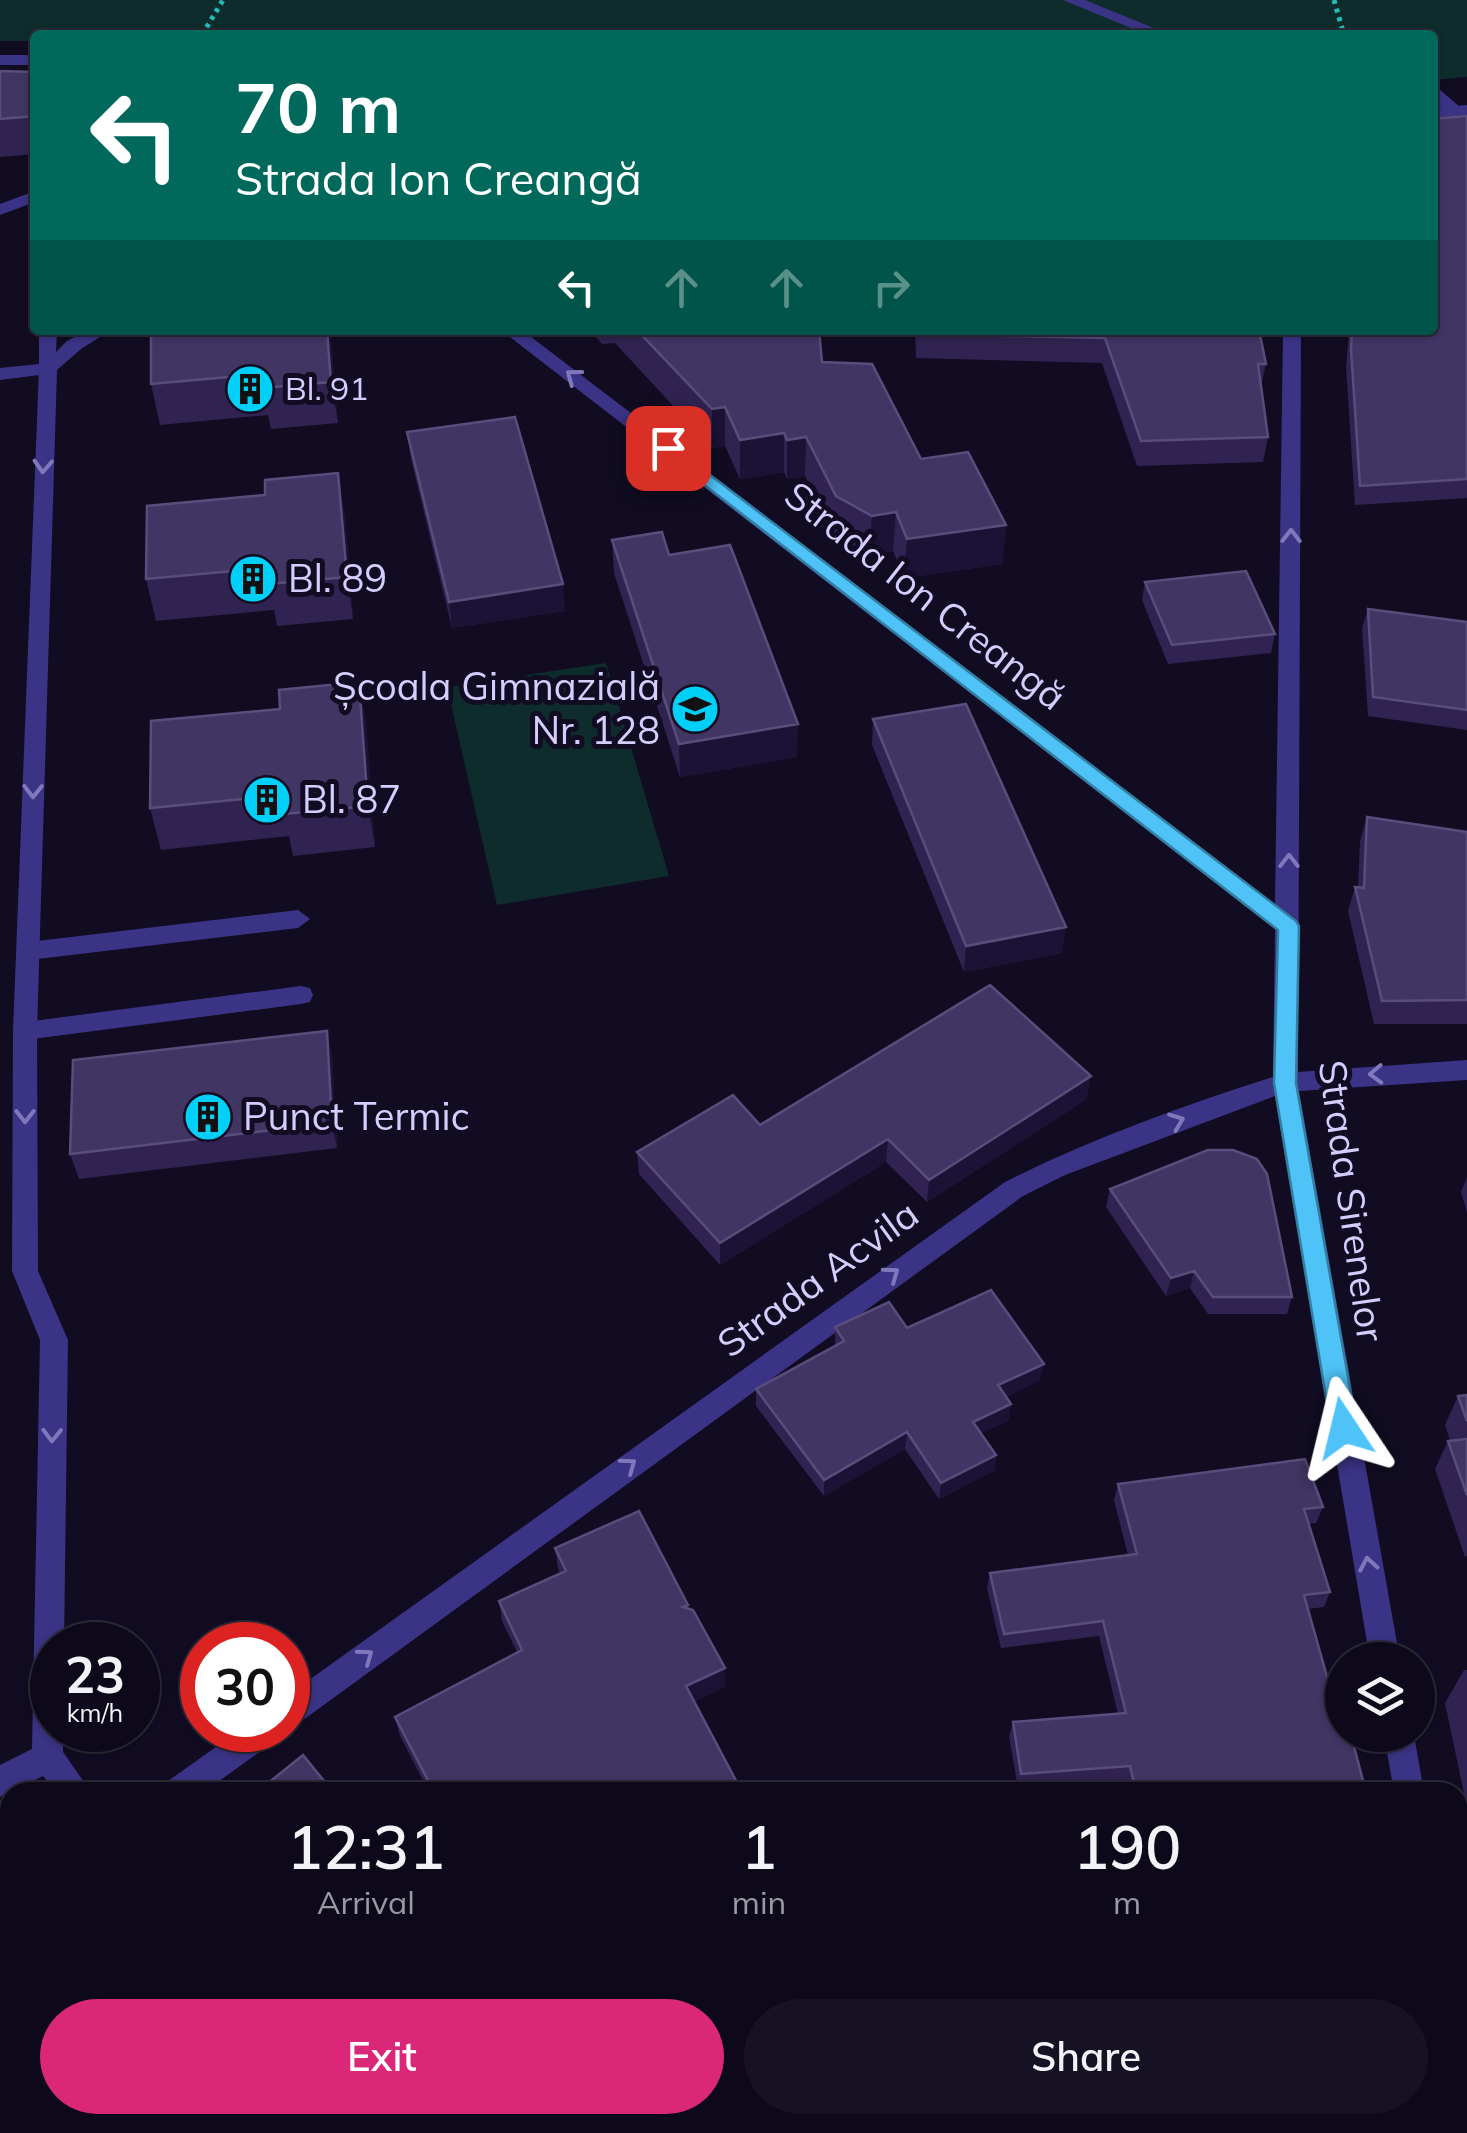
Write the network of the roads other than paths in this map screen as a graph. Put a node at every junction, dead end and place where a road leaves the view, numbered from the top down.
1 (1071, 0) edge
2 (1150, 30) edge
3 (0, 60) edge
4 (30, 60) edge
5 (1438, 93) edge
6 (1461, 110) edge
7 (30, 198) edge
8 (0, 210) edge
9 (48, 335) edge
10 (93, 335) edge
11 (517, 335) edge
12 (1292, 335) edge
13 (48, 369) junction
14 (0, 374) edge
15 (298, 918) dead end
16 (1288, 926) junction
17 (29, 952) junction
18 (301, 995) dead end
19 (25, 1031) junction
20 (1467, 1070) edge
21 (1285, 1083) junction
22 (1382, 1642) edge
23 (310, 1698) edge
24 (234, 1752) edge
25 (1401, 1752) edge
26 (47, 1757) junction
27 (0, 1782) edge
28 (66, 1782) edge
29 (193, 1782) edge
30 (1407, 1782) edge

1 - 2 street
3 - 4 street
5 - 6 street
7 - 8 street
9 - 13 street
10 - 13 street
16 -> 11 street, Strada Ion Creangă
16 -> 12 street, Strada Sirenelor
13 - 14 street
13 -> 17 street
15 - 17 street
16 - 21 street, Strada Sirenelor
17 - 19 street
18 - 19 street
19 -> 26 street
20 -> 21 street, Strada Acvila
22 -> 21 street, Strada Sirenelor
23 -> 21 street, Strada Acvila
24 - 29 street
25 - 30 street
26 - 27 street
26 - 28 street

